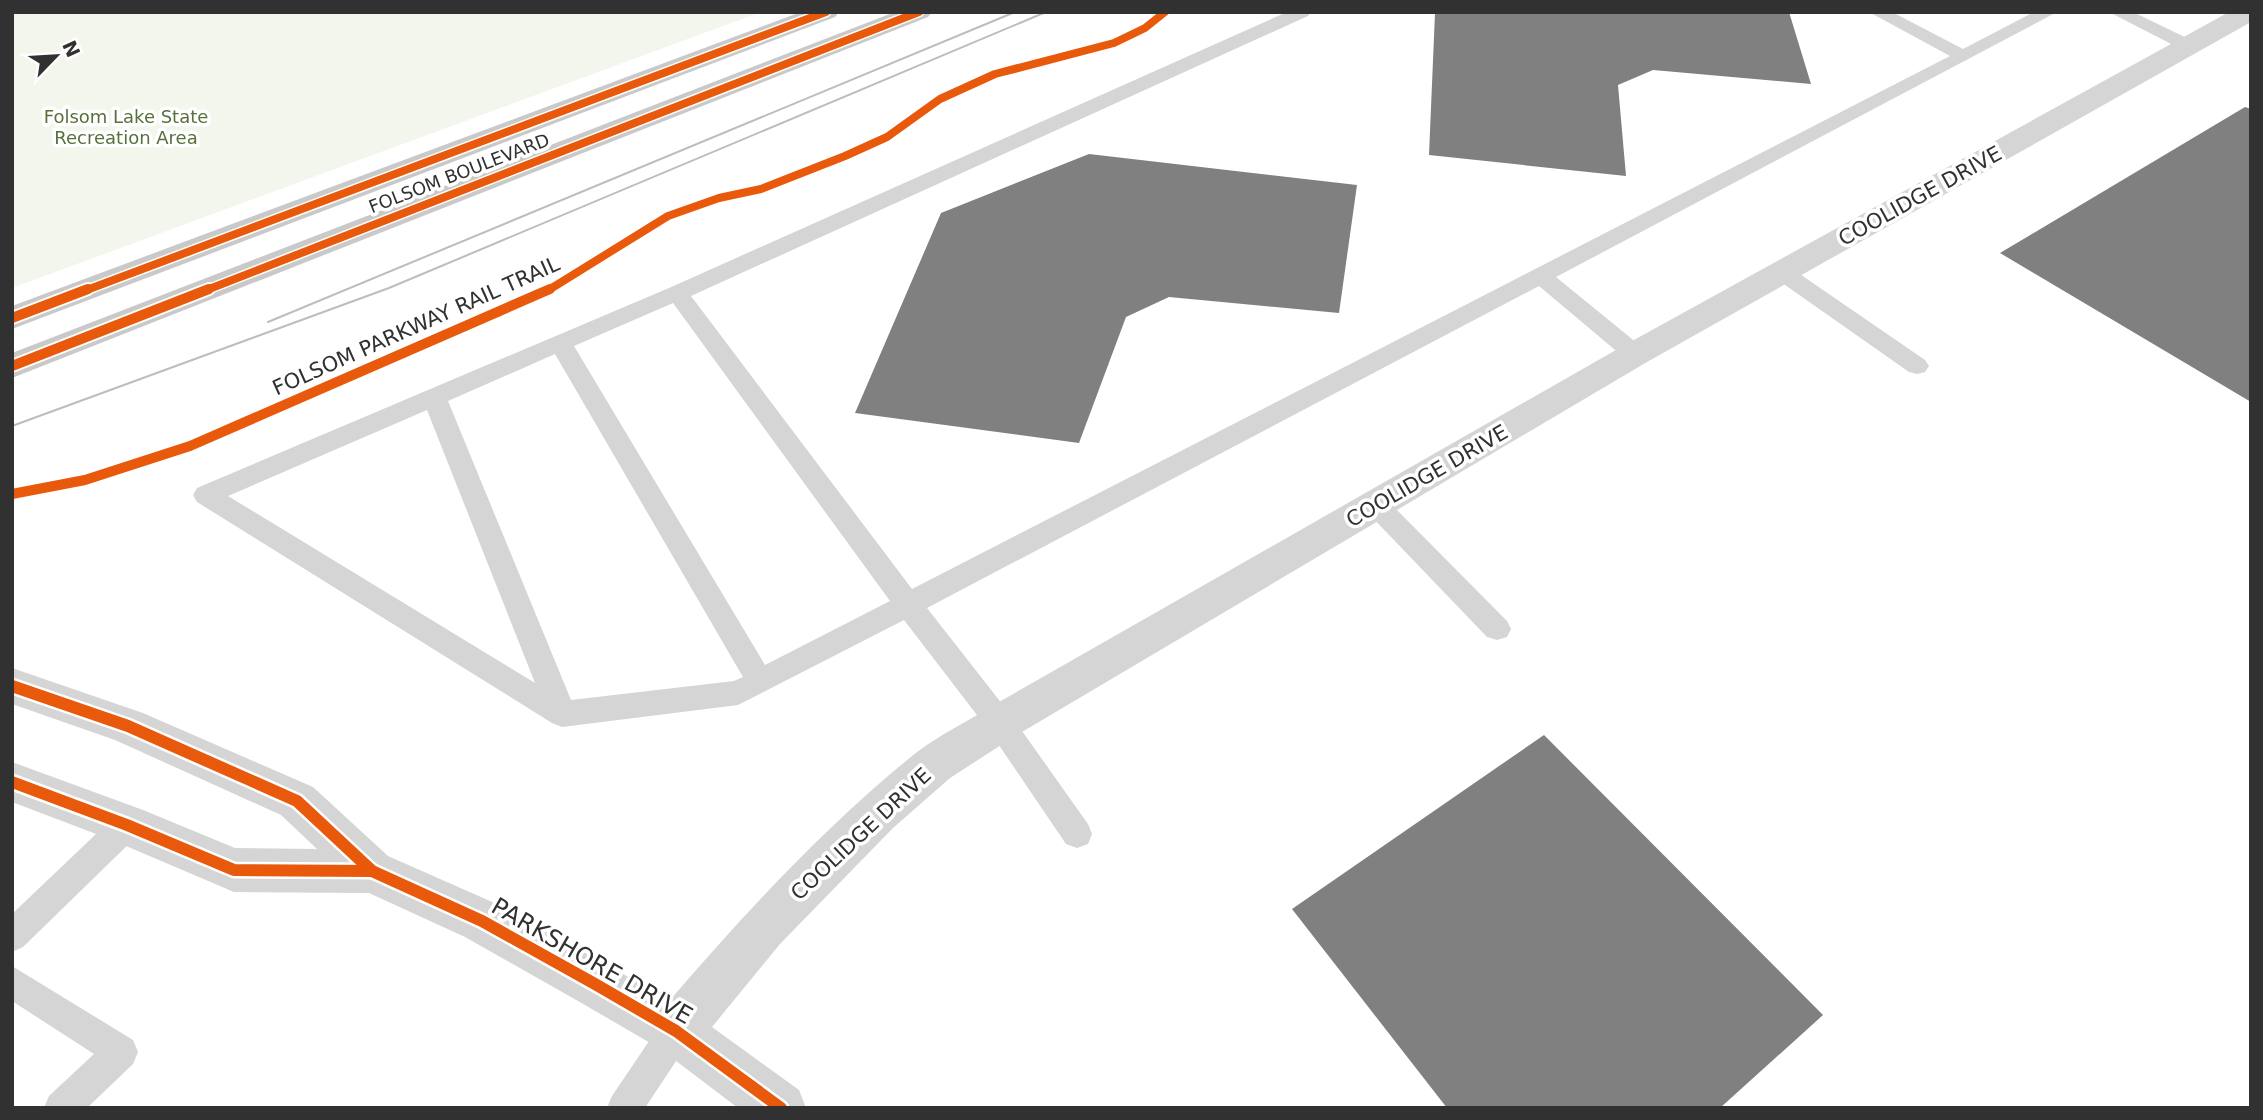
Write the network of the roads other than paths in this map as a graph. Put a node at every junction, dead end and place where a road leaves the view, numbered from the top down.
1 (826, 12) edge
2 (919, 12) edge
3 (1302, 12) edge
4 (1878, 12) edge
5 (2000, 12) edge
6 (2048, 12) edge
7 (2118, 12) edge
8 (2249, 12) edge
9 (2025, 24) junction
10 (2187, 45) junction
11 (1964, 56) junction
12 (1783, 273) junction
13 (1540, 276) junction
14 (677, 293) junction
15 (12, 318) edge
16 (560, 343) junction
17 (1635, 354) junction
18 (12, 366) edge
19 (1917, 366) dead end
20 (433, 397) junction
21 (1377, 506) junction
22 (908, 604) junction
23 (1497, 629) dead end
24 (760, 681) junction
25 (12, 686) edge
26 (562, 714) junction
27 (1000, 723) junction
28 (12, 782) edge
29 (127, 825) junction
30 (1077, 834) dead end
31 (372, 871) junction
32 (12, 936) edge
33 (12, 982) edge
34 (676, 1031) junction
35 (61, 1108) edge
36 (624, 1108) edge
37 (781, 1108) edge

1 - 15 main road, FOLSOM BOULEVARD
2 - 18 main road, FOLSOM BOULEVARD
3 - 14 lane
4 - 11 lane
5 - 9 lane
6 - 9 lane
7 - 10 lane
8 - 10 street, COOLIDGE DRIVE
9 - 11 lane
10 - 12 street, COOLIDGE DRIVE
11 - 13 lane
12 - 17 street, COOLIDGE DRIVE
12 - 19 lane
13 - 17 lane
13 - 22 lane
14 - 16 lane
14 - 22 lane
16 - 20 lane
16 - 24 lane
17 - 21 street, COOLIDGE DRIVE
20 - 26 lane
20 - 26 lane
21 - 23 lane
21 - 27 street, COOLIDGE DRIVE
22 - 24 lane
22 - 27 lane
24 - 26 lane
25 - 31 street, PARKSHORE DRIVE
27 - 30 lane
27 - 34 street, COOLIDGE DRIVE
28 - 29 street, PARKSHORE DRIVE
29 - 31 street, PARKSHORE DRIVE
29 - 32 lane
31 - 34 street, PARKSHORE DRIVE
33 - 35 lane
34 - 36 lane
34 - 37 street, PARKSHORE DRIVE

